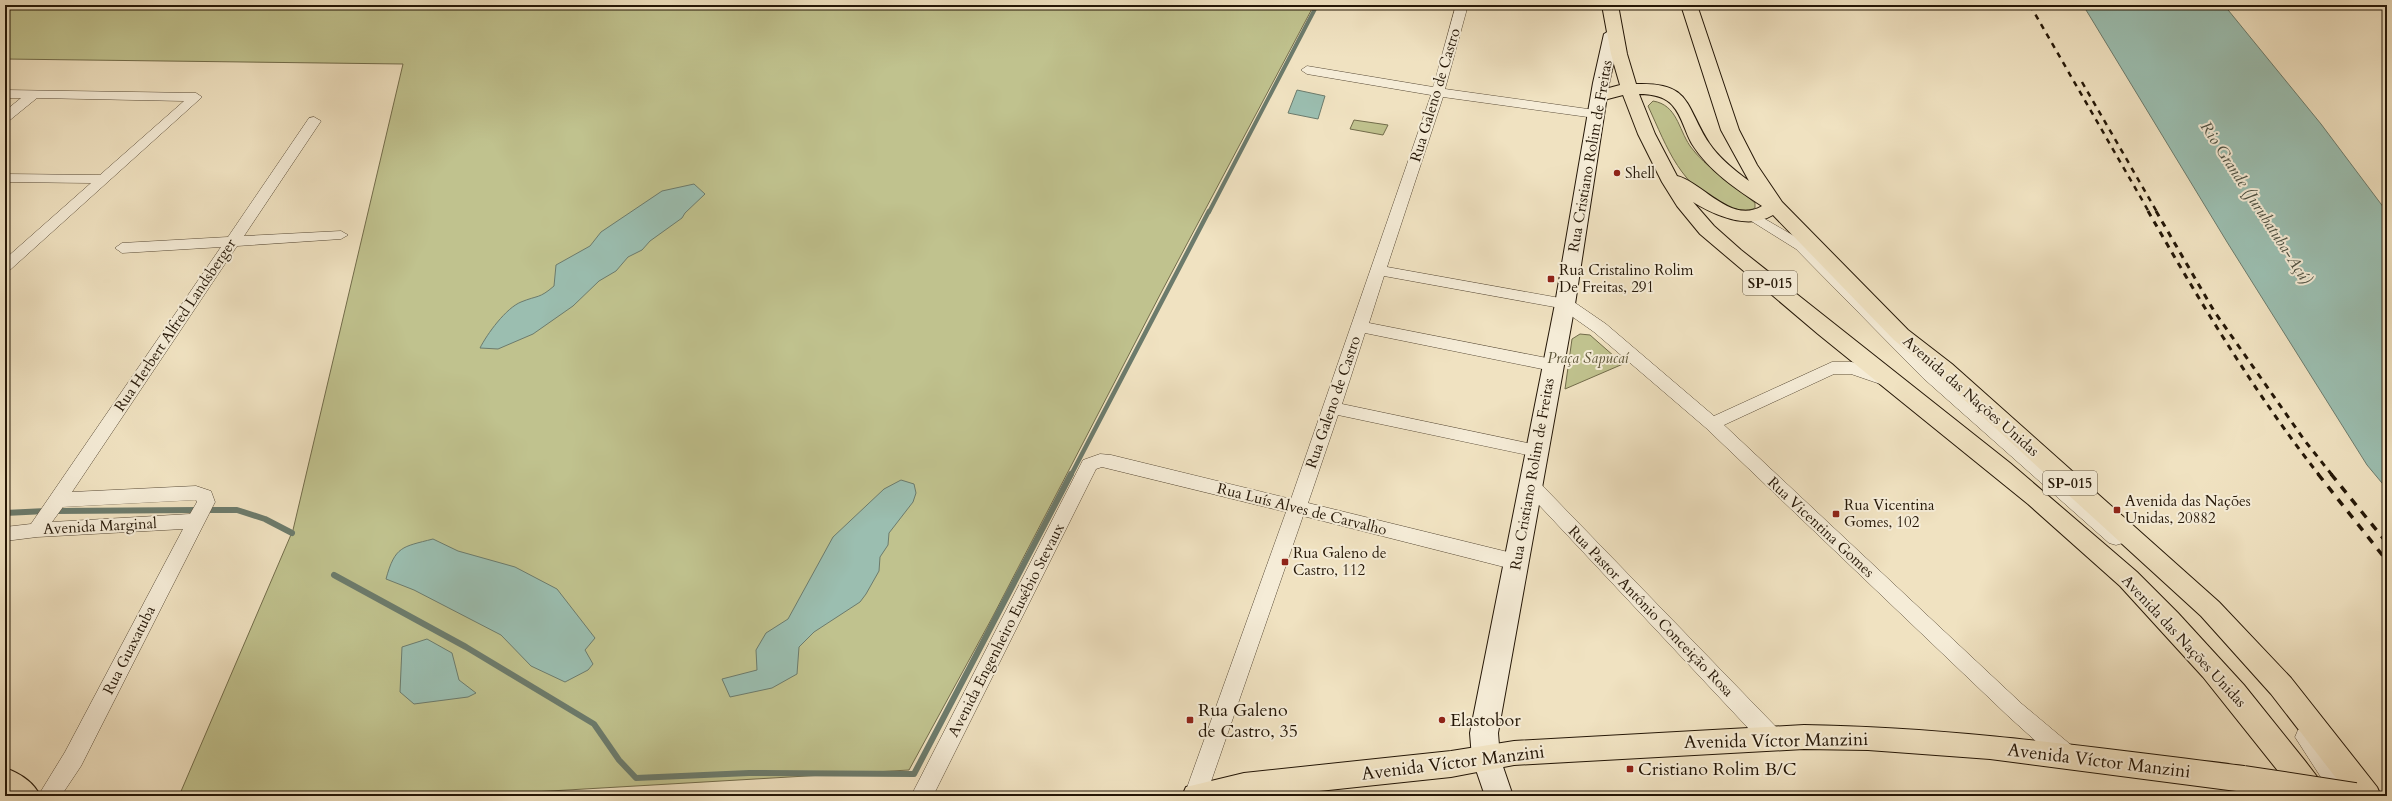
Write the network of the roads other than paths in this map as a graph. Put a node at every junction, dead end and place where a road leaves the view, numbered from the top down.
1 (1462, 5) edge
2 (1610, 5) edge
3 (1689, 5) edge
4 (1612, 34) junction
5 (1307, 70) dead end
6 (1630, 90) junction
7 (1438, 92) junction
8 (5, 94) edge
9 (34, 94) junction
10 (1600, 96) junction
11 (1596, 114) junction
12 (5, 117) edge
13 (314, 121) dead end
14 (1666, 171) junction
15 (5, 178) edge
16 (105, 179) junction
17 (1775, 206) junction
18 (1753, 216) junction
19 (341, 235) dead end
20 (232, 241) junction
21 (122, 248) dead end
22 (5, 267) edge
23 (1378, 270) junction
24 (1565, 304) junction
25 (1359, 326) junction
26 (1552, 365) junction
27 (1890, 381) junction
28 (1332, 408) junction
29 (1712, 424) junction
30 (1537, 451) junction
31 (1089, 465) joint
32 (1530, 484) junction
33 (57, 501) junction
34 (1296, 507) junction
35 (199, 514) junction
36 (40, 525) junction
37 (5, 534) edge
38 (1516, 562) junction
39 (1772, 738) junction
40 (1486, 758) junction
41 (2070, 758) junction
42 (5, 781) edge
43 (26, 796) edge
44 (49, 796) edge
45 (922, 796) edge
46 (1196, 796) edge
47 (1498, 796) edge
48 (2315, 796) edge
49 (2346, 796) edge
50 (2355, 796) edge
51 (2367, 796) edge

1 - 7 street, Rua Galeno de Castro
2 - 4 main road, SP-015
3 - 17 main road, Avenida das Nações Unidas / SP-015
4 - 6 main road, Avenida das Nações Unidas / SP-015
4 - 10 street, Rua Cristiano Rolim de Freitas
5 - 7 street
6 - 10 main road
6 - 14 main road, Avenida das Nações Unidas / SP-015
6 - 17 main road
7 - 11 street
7 - 23 street, Rua Galeno de Castro
8 - 9 street
9 - 12 street
9 - 16 street
10 - 11 street, Rua Cristiano Rolim de Freitas
11 - 24 street, Rua Cristiano Rolim de Freitas
13 - 20 street, Rua Herbert Alfred Landsberger
14 - 18 main road
14 - 27 main road, Avenida das Nações Unidas / SP-015
15 - 16 street
16 - 22 street
17 - 18 main road
17 - 51 main road, Avenida das Nações Unidas / SP-015
18 - 49 street
19 - 20 street
20 - 21 street
20 - 33 street, Rua Herbert Alfred Landsberger
23 - 24 street
23 - 25 street, Rua Galeno de Castro
24 - 26 street, Rua Cristiano Rolim de Freitas
24 - 29 street, Rua Vicentina Gomes
25 - 26 street
25 - 28 street, Rua Galeno de Castro
26 - 30 street, Rua Cristiano Rolim de Freitas
27 - 29 street
27 - 48 main road, Avenida das Nações Unidas / SP-015
28 - 30 street
28 - 34 street, Rua Galeno de Castro
29 - 41 street, Rua Vicentina Gomes
30 - 32 street, Rua Cristiano Rolim de Freitas
31 - 34 street, Rua Luís Alves de Carvalho
31 - 45 street, Avenida Engenheiro Eusébio Stevaux
32 - 38 street, Rua Cristiano Rolim de Freitas
32 - 39 street, Rua Pastor Antônio Conceição Rosa
33 - 35 street, Avenida Marginal
33 - 36 street, Rua Herbert Alfred Landsberger
34 - 38 street, Rua Luís Alves de Carvalho
34 - 46 street, Rua Galeno de Castro
35 - 36 street, Avenida Marginal
35 - 44 street, Rua Guaxatuba
36 - 37 street, Avenida Marginal
38 - 40 street, Rua Cristiano Rolim de Freitas
39 - 40 main road, Avenida Víctor Manzini
39 - 41 main road, Avenida Víctor Manzini
40 - 46 main road, Avenida Víctor Manzini
40 - 47 street, Rua Cristiano Rolim de Freitas
41 - 50 main road, Avenida Víctor Manzini, bridge
42 - 43 main road

